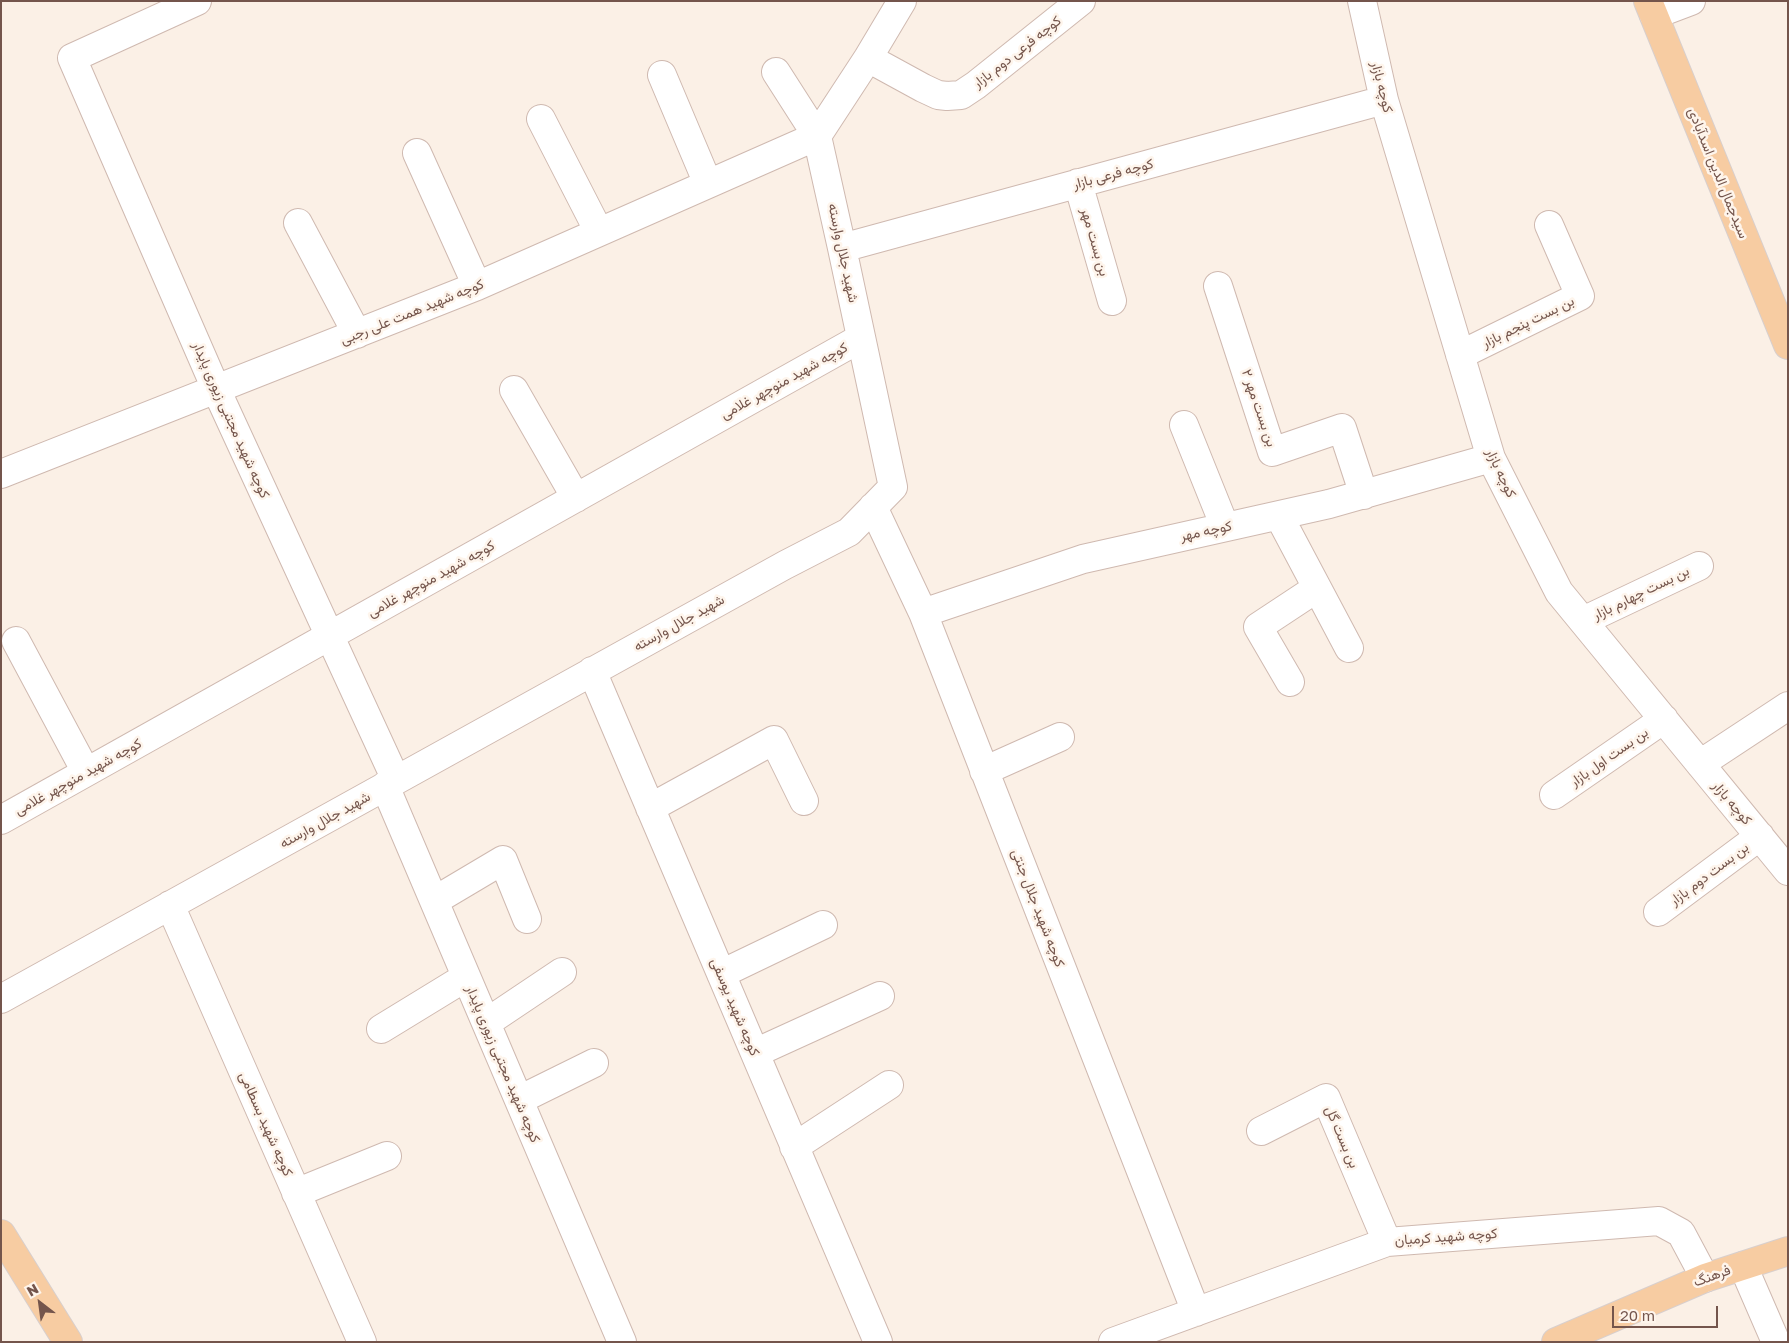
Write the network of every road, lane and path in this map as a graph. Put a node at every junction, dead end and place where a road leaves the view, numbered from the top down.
1 (197, 1) edge
2 (902, 1) edge
3 (1081, 1) edge
4 (1362, 1) edge
5 (1691, 1) edge
6 (1651, 8) edge
7 (868, 58) junction
8 (776, 72) dead end
9 (662, 75) dead end
10 (1384, 100) junction
11 (541, 119) dead end
12 (817, 136) junction
13 (417, 153) dead end
14 (1078, 183) junction
15 (708, 184) junction
16 (298, 223) dead end
17 (1549, 225) dead end
18 (599, 232) junction
19 (842, 248) junction
20 (477, 286) junction
21 (1218, 286) dead end
22 (1112, 301) dead end
23 (356, 334) junction
24 (861, 338) junction
25 (1788, 345) edge
26 (1460, 355) junction
27 (216, 389) junction
28 (514, 390) dead end
29 (1184, 426) dead end
30 (1492, 458) junction
31 (1, 474) edge
32 (1364, 495) junction
33 (576, 498) junction
34 (873, 507) junction
35 (1279, 516) junction
36 (1225, 527) junction
37 (1699, 566) dead end
38 (1318, 588) junction
39 (922, 613) junction
40 (1583, 621) junction
41 (330, 636) junction
42 (16, 641) dead end
43 (1349, 648) dead end
44 (592, 671) junction
45 (1290, 682) dead end
46 (1788, 706) edge
47 (1664, 719) junction
48 (1060, 737) dead end
49 (1700, 764) junction
50 (984, 771) junction
51 (86, 772) junction
52 (390, 783) junction
53 (1554, 795) dead end
54 (804, 801) dead end
55 (650, 808) junction
56 (1, 820) edge
57 (1760, 836) junction
58 (1788, 871) edge
59 (434, 901) junction
60 (170, 905) junction
61 (1658, 912) dead end
62 (527, 919) dead end
63 (824, 925) dead end
64 (562, 972) dead end
65 (721, 974) junction
66 (466, 977) junction
67 (880, 996) dead end
68 (1, 999) edge
69 (486, 1022) junction
70 (381, 1029) dead end
71 (754, 1053) junction
72 (594, 1063) dead end
73 (889, 1085) dead end
74 (519, 1100) junction
75 (1261, 1131) dead end
76 (794, 1146) junction
77 (387, 1156) dead end
78 (296, 1193) junction
79 (1, 1234) edge
80 (1387, 1242) junction
81 (1788, 1251) edge
82 (1743, 1266) junction
83 (1705, 1278) junction
84 (1196, 1312) junction
85 (68, 1342) edge
86 (362, 1342) edge
87 (622, 1342) edge
88 (878, 1342) edge
89 (1113, 1342) edge
90 (1556, 1342) edge
91 (1776, 1342) edge

1 - 27 street, کوچه شهید مجتبی زیوری پایدار
2 - 7 street
3 - 7 street, کوچه فرعی دوم بازار
4 - 10 street, کوچه بازار
5 - 6 street
6 - 25 main road, سیدجمال الدین اسدآبادی
7 - 12 street
8 - 12 street
9 - 15 street
10 - 14 street, کوچه فرعی بازار
10 - 26 street, کوچه بازار
11 - 18 street
12 - 15 street, کوچه شهید همت علی رجبی
12 - 19 street, شهید جلال وارسته
13 - 20 street
14 - 19 street, کوچه فرعی بازار
14 - 22 street, بن بست مهر
15 - 18 street, کوچه شهید همت علی رجبی
16 - 23 street
17 - 26 street, بن بست پنجم بازار
18 - 20 street, کوچه شهید همت علی رجبی
19 - 24 street, شهید جلال وارسته
20 - 23 street, کوچه شهید همت علی رجبی
21 - 32 street, بن بست مهر ۲
23 - 27 street, کوچه شهید همت علی رجبی
24 - 33 street, کوچه شهید منوچهر غلامی
24 - 34 street, شهید جلال وارسته
26 - 30 street, کوچه بازار
27 - 31 street, کوچه شهید همت علی رجبی
27 - 41 street, کوچه شهید مجتبی زیوری پایدار
28 - 33 street
29 - 36 street
30 - 32 street, کوچه مهر
30 - 40 street, کوچه بازار
32 - 35 street, کوچه مهر
33 - 41 street, کوچه شهید منوچهر غلامی
34 - 39 street, کوچه شهید جلال جنتی
34 - 44 street, شهید جلال وارسته
35 - 36 street, کوچه مهر
35 - 38 street
36 - 39 street, کوچه مهر
37 - 40 street, بن بست چهارم بازار
38 - 43 street
38 - 45 street
39 - 50 street, کوچه شهید جلال جنتی
40 - 47 street, کوچه بازار
41 - 51 street, کوچه شهید منوچهر غلامی
41 - 52 street, کوچه شهید مجتبی زیوری پایدار
42 - 51 street
44 - 52 street, شهید جلال وارسته
44 - 55 street, کوچه شهید یوسفی
46 - 49 street
47 - 49 street, کوچه بازار
47 - 53 street, بن بست اول بازار
48 - 50 street
49 - 57 street, کوچه بازار
50 - 84 street, کوچه شهید جلال جنتی
51 - 56 street, کوچه شهید منوچهر غلامی
52 - 59 street, کوچه شهید مجتبی زیوری پایدار
52 - 60 street, شهید جلال وارسته
54 - 55 street
55 - 65 street, کوچه شهید یوسفی
57 - 58 street, کوچه بازار
57 - 61 street, بن بست دوم بازار
59 - 62 street
59 - 66 street, کوچه شهید مجتبی زیوری پایدار
60 - 68 street, شهید جلال وارسته
60 - 78 street, کوچه شهید بسطامی
63 - 65 street
64 - 69 street
65 - 71 street, کوچه شهید یوسفی
66 - 69 street, کوچه شهید مجتبی زیوری پایدار
66 - 70 street
67 - 71 street
69 - 74 street, کوچه شهید مجتبی زیوری پایدار
71 - 76 street, کوچه شهید یوسفی
72 - 74 street
73 - 76 street
74 - 87 street, کوچه شهید مجتبی زیوری پایدار
75 - 80 street, بن بست گل
76 - 88 street, کوچه شهید یوسفی
77 - 78 street
78 - 86 street, کوچه شهید بسطامی
79 - 85 main road
80 - 83 street, کوچه شهید کرمیان
80 - 84 street, کوچه شهید کرمیان
81 - 82 main road, فرهنگ
82 - 83 main road, فرهنگ
82 - 91 street
83 - 90 main road, فرهنگ
84 - 89 street, کوچه شهید کرمیان

